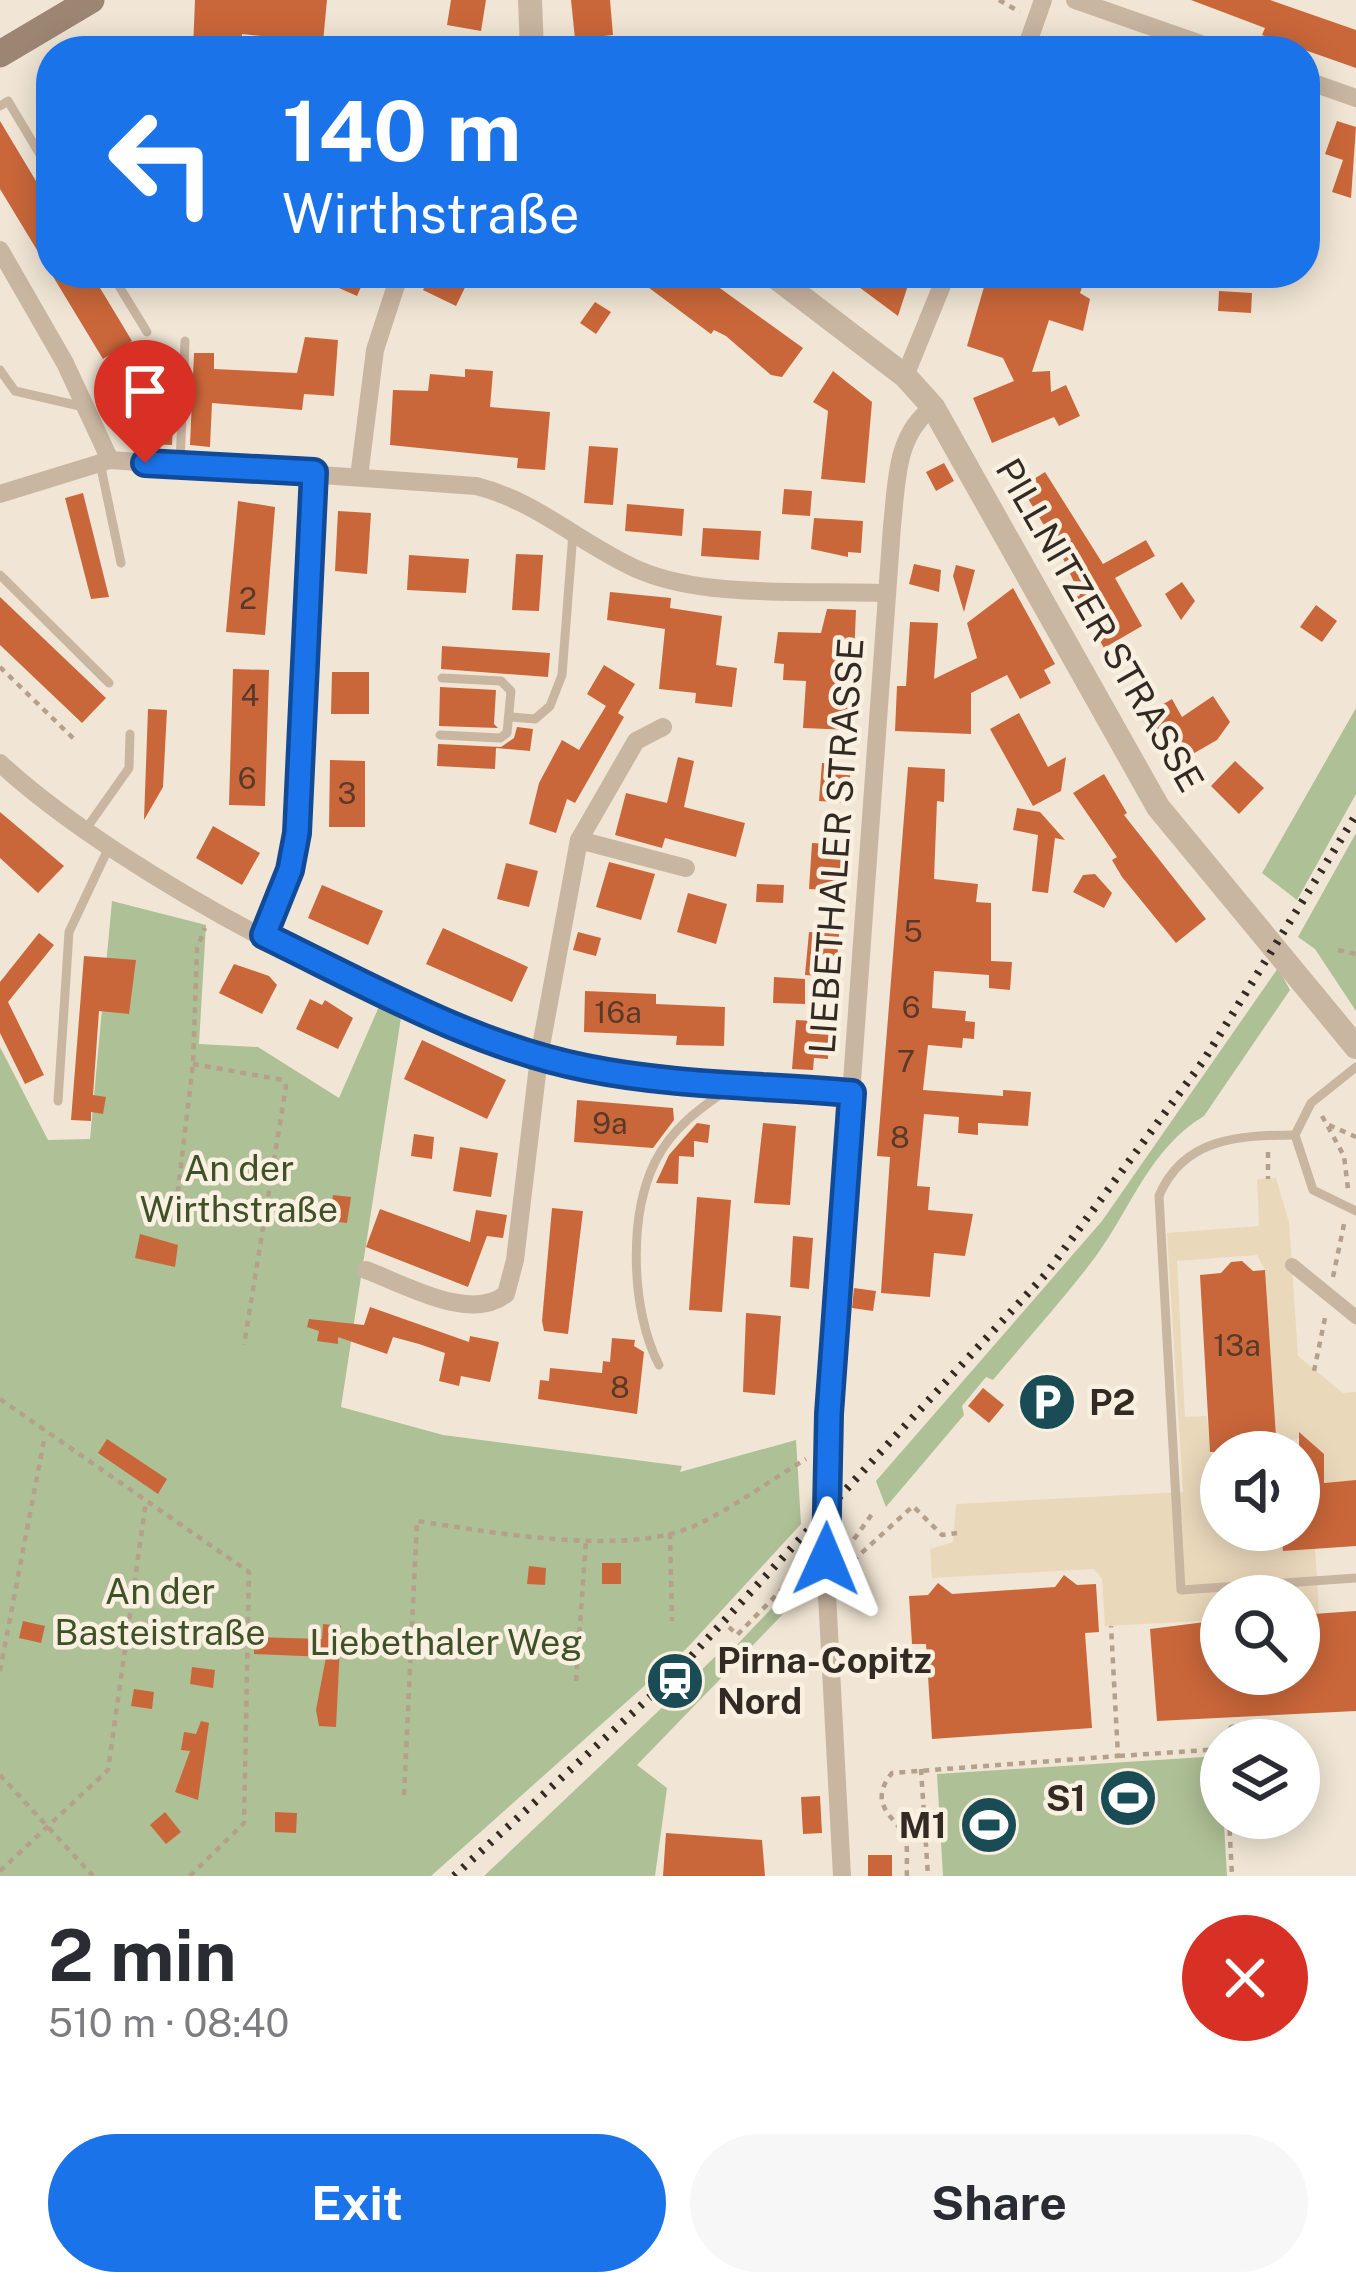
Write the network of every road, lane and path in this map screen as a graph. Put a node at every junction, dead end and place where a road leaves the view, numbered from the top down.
1 (91, 0) edge
2 (530, 0) edge
3 (1043, 0) edge
4 (1075, 0) edge
5 (531, 36) edge
6 (1030, 36) edge
7 (1178, 36) edge
8 (0, 54) edge
9 (1320, 85) edge
10 (1356, 98) edge
11 (0, 106) edge
12 (36, 148) edge
13 (0, 250) edge
14 (120, 288) edge
15 (395, 288) edge
16 (790, 288) edge
17 (941, 288) edge
18 (147, 332) dead end
19 (184, 341) dead end
20 (0, 370) edge
21 (905, 376) junction
22 (86, 407) junction
23 (933, 407) junction
24 (105, 461) junction
25 (180, 465) junction
26 (314, 472) junction
27 (358, 477) junction
28 (0, 494) edge
29 (572, 533) junction
30 (121, 563) dead end
31 (0, 574) edge
32 (885, 593) junction
33 (0, 667) edge
34 (442, 678) dead end
35 (109, 683) dead end
36 (511, 717) junction
37 (663, 727) dead end
38 (130, 734) dead end
39 (440, 735) dead end
40 (77, 742) dead end
41 (0, 763) edge
42 (85, 830) junction
43 (579, 840) junction
44 (109, 846) junction
45 (686, 868) dead end
46 (215, 907) junction
47 (264, 935) junction
48 (1338, 950) dead end
49 (1356, 954) edge
50 (1356, 1047) edge
51 (539, 1057) junction
52 (193, 1064) junction
53 (1356, 1067) edge
54 (733, 1086) junction
55 (852, 1093) junction
56 (58, 1101) dead end
57 (1311, 1103) junction
58 (1329, 1125) junction
59 (1294, 1135) junction
60 (1356, 1137) edge
61 (1268, 1157) dead end
62 (1268, 1178) dead end
63 (1352, 1210) edge
64 (175, 1216) dead end
65 (1292, 1265) dead end
66 (366, 1270) dead end
67 (1330, 1297) junction
68 (1356, 1317) edge
69 (244, 1345) dead end
70 (659, 1365) dead end
71 (1315, 1371) dead end
72 (0, 1399) edge
73 (45, 1435) junction
74 (827, 1448) junction
75 (146, 1502) junction
76 (872, 1514) dead end
77 (670, 1533) junction
78 (957, 1534) dead end
79 (586, 1540) junction
80 (826, 1559) junction
81 (848, 1568) dead end
82 (1356, 1578) edge
83 (0, 1599) edge
84 (14, 1600) junction
85 (672, 1621) dead end
86 (1111, 1626) dead end
87 (729, 1627) dead end
88 (0, 1671) edge
89 (576, 1681) dead end
90 (1200, 1750) edge
91 (1118, 1756) junction
92 (921, 1769) junction
93 (0, 1774) edge
94 (404, 1795) dead end
95 (48, 1827) junction
96 (1229, 1839) edge
97 (0, 1870) edge
98 (93, 1876) edge
99 (190, 1876) edge
100 (842, 1876) edge
101 (907, 1876) edge
102 (928, 1876) edge
103 (1232, 1876) edge

1 - 8 main road
2 - 5 street
3 - 6 street
4 - 7 street
9 - 10 street
11 - 12 lane
13 - 22 street
14 - 18 lane
15 - 27 street
16 - 21 street, PILLNITZER STRASSE
17 - 21 street
19 - 25 lane
20 - 22 lane
21 - 23 street, PILLNITZER STRASSE
22 - 24 street
23 - 32 street, LIEBETHALER STRASSE
23 - 50 street, PILLNITZER STRASSE
24 - 25 street
24 - 28 street
24 - 30 lane
25 - 26 street
26 - 27 street
26 - 47 street
27 - 29 street
29 - 32 street
29 - 36 lane
31 - 35 lane
32 - 55 street, LIEBETHALER STRASSE
33 - 40 path
34 - 36 lane
36 - 39 lane
37 - 43 street
38 - 42 lane
41 - 42 street
42 - 44 street
43 - 45 street
43 - 51 street
44 - 46 street
44 - 56 lane
46 - 47 street
46 - 52 path
47 - 51 street
48 - 49 path
51 - 54 street
51 - 66 street
52 - 64 path
52 - 69 path
53 - 57 lane
54 - 55 street
54 - 70 lane
55 - 74 street, LIEBETHALER STRASSE
57 - 58 path
57 - 59 lane
58 - 60 path
58 - 63 path
59 - 63 lane
59 - 82 lane
61 - 62 path
63 - 67 path
65 - 67 street
67 - 68 street
67 - 71 path
72 - 73 path
73 - 75 path
73 - 84 path
74 - 77 path
74 - 80 street, LIEBETHALER STRASSE
75 - 95 path
75 - 99 path
76 - 80 path
77 - 79 path
77 - 85 path
78 - 81 path
79 - 89 path
79 - 94 path
80 - 87 path
80 - 100 street, LIEBETHALER STRASSE
83 - 84 path
84 - 88 path
86 - 91 path
90 - 91 path
91 - 92 path
92 - 101 path
92 - 102 path
93 - 95 path
95 - 97 path
95 - 98 path
96 - 103 path

